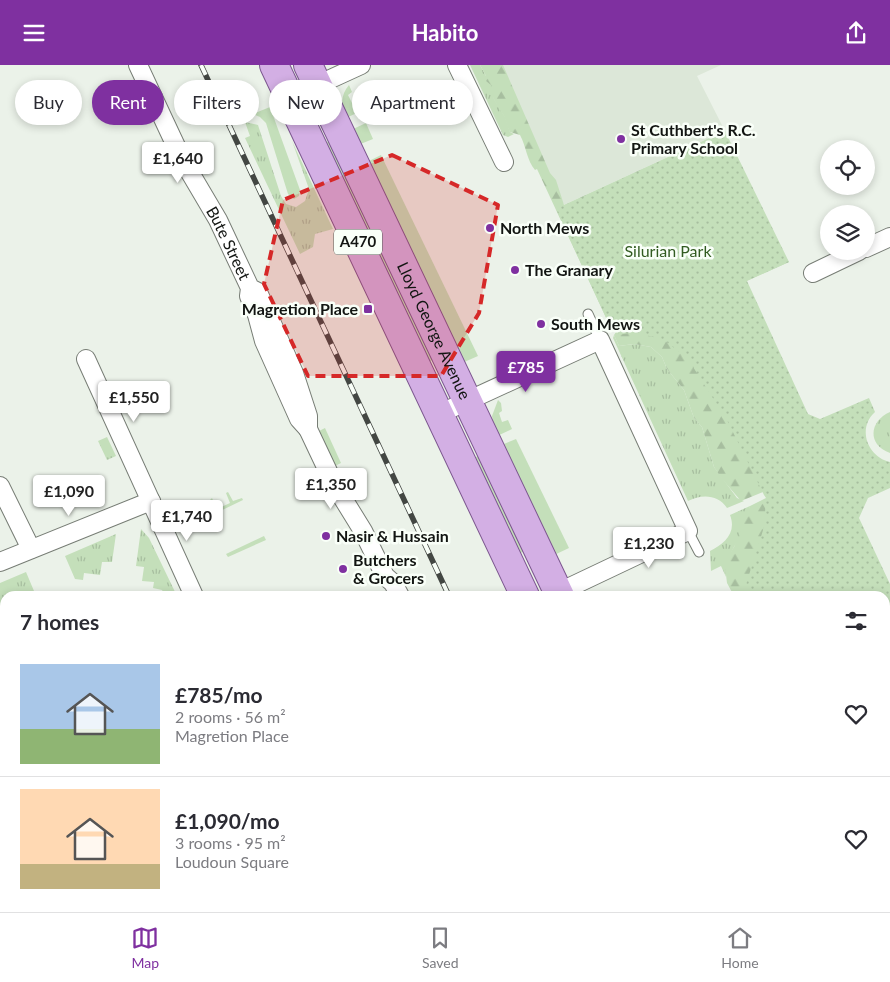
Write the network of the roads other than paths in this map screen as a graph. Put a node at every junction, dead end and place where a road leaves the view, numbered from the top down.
1 (138, 65) edge
2 (274, 65) edge
3 (361, 65) edge
4 (457, 65) edge
5 (313, 75) edge
6 (281, 80) edge
7 (302, 125) edge
8 (504, 163) dead end
9 (888, 242) edge
10 (875, 246) edge
11 (840, 260) edge
12 (813, 273) dead end
13 (588, 315) dead end
14 (600, 341) junction
15 (86, 359) dead end
16 (468, 401) junction
17 (439, 414) junction
18 (0, 486) edge
19 (151, 501) junction
20 (688, 531) junction
21 (31, 549) junction
22 (700, 552) dead end
23 (0, 562) edge
24 (385, 576) junction
25 (192, 591) edge
26 (387, 591) edge
27 (397, 591) edge
28 (523, 591) edge
29 (554, 591) edge
30 (564, 591) edge

1 - 24 street, Bute Street
2 - 6 main road, Lloyd George Avenue / A470
3 - 5 street
4 - 8 street
5 - 16 main road, Lloyd George Avenue / A470
7 - 17 main road, Lloyd George Avenue / A470
9 - 10 street
11 - 12 street
13 - 14 lane
14 - 16 street
14 - 20 street
15 - 19 street
16 - 17 street
16 - 29 main road, Lloyd George Avenue / A470
17 - 28 main road, Lloyd George Avenue / A470
18 - 21 street
19 - 21 street
19 - 25 street
20 - 22 lane
20 - 30 street
21 - 23 street
24 - 26 street, Bute Street
24 - 27 street, Bute Street

